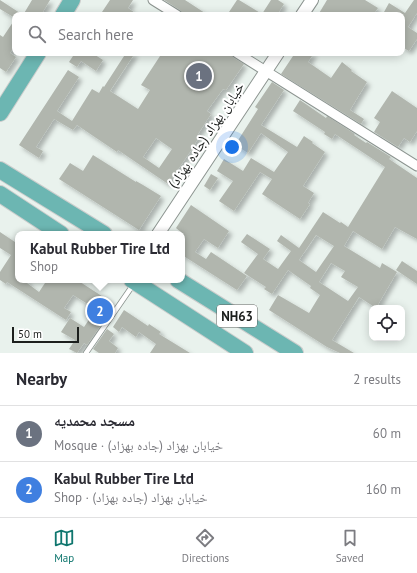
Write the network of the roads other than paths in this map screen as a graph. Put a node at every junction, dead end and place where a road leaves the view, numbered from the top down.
1 (72, 0) edge
2 (153, 0) edge
3 (312, 0) edge
4 (65, 12) edge
5 (172, 12) edge
6 (304, 12) edge
7 (36, 56) edge
8 (241, 56) edge
9 (276, 56) edge
10 (266, 72) junction
11 (0, 113) edge
12 (417, 166) edge
13 (0, 170) edge
14 (0, 194) edge
15 (56, 231) edge
16 (99, 231) edge
17 (160, 231) edge
18 (133, 283) edge
19 (137, 283) edge
20 (183, 283) edge
21 (86, 353) edge
22 (245, 353) edge
23 (295, 353) edge

1 - 4 highway
2 - 5 street
3 - 6 street
7 - 11 highway
8 - 10 street
9 - 10 street, خیابان بهزاد (جاده بهزاد)
10 - 12 street
10 - 17 street, خیابان بهزاد (جاده بهزاد)
13 - 16 highway
14 - 15 highway
18 - 21 lane
19 - 22 highway, NH63
20 - 23 highway, NH63

